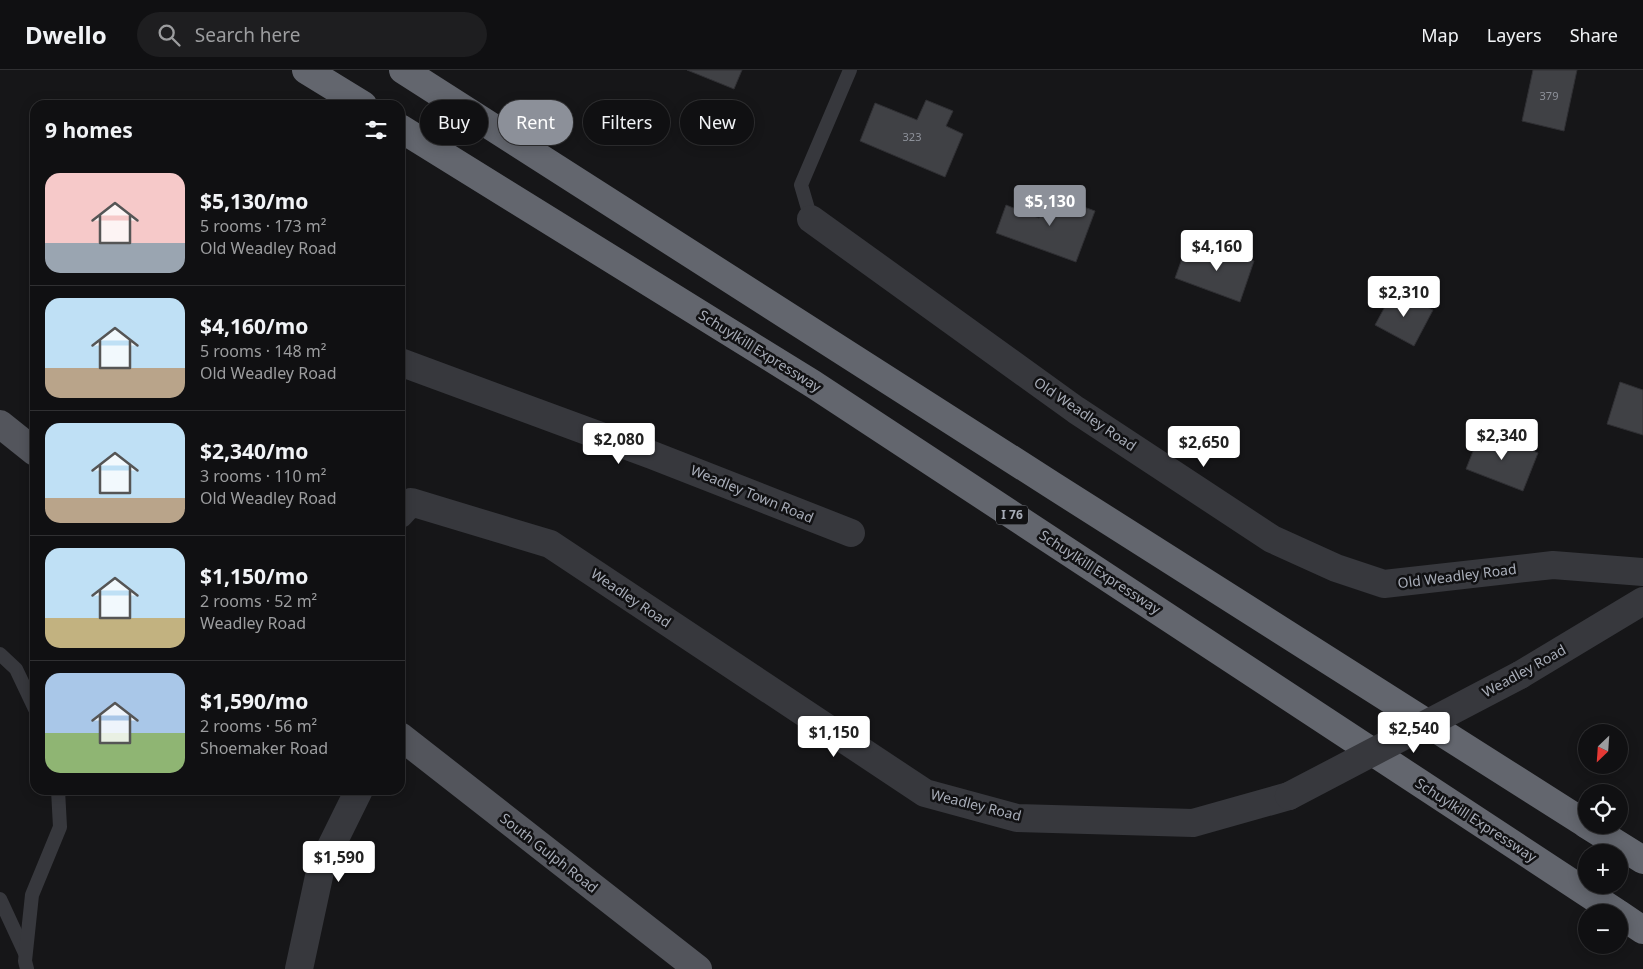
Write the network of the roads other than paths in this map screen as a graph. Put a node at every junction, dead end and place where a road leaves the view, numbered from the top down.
1 (306, 70) edge
2 (403, 70) edge
3 (850, 70) edge
4 (355, 100) edge
5 (405, 131) edge
6 (810, 219) joint
7 (405, 364) edge
8 (0, 424) edge
9 (30, 448) edge
10 (405, 509) edge
11 (851, 533) dead end
12 (1643, 572) edge
13 (1643, 601) edge
14 (0, 654) edge
15 (30, 698) edge
16 (405, 740) edge
17 (58, 795) edge
18 (357, 795) edge
19 (1578, 819) edge
20 (1601, 834) edge
21 (1643, 860) edge
22 (0, 899) edge
23 (1604, 904) edge
24 (1628, 920) edge
25 (1643, 930) edge
26 (26, 954) junction
27 (27, 969) edge
28 (299, 969) edge
29 (698, 969) edge

1 - 4 highway
2 - 19 highway
3 - 6 lane
5 - 23 highway, Schuylkill Expressway / I 76
6 - 12 street, Old Weadley Road
7 - 11 street, Weadley Town Road
8 - 9 main road
10 - 13 street, Weadley Road, bridge
14 - 15 lane
16 - 29 main road, South Gulph Road
17 - 26 lane
18 - 28 street
20 - 21 highway
22 - 26 lane
24 - 25 highway, Schuylkill Expressway / I 76
26 - 27 lane

